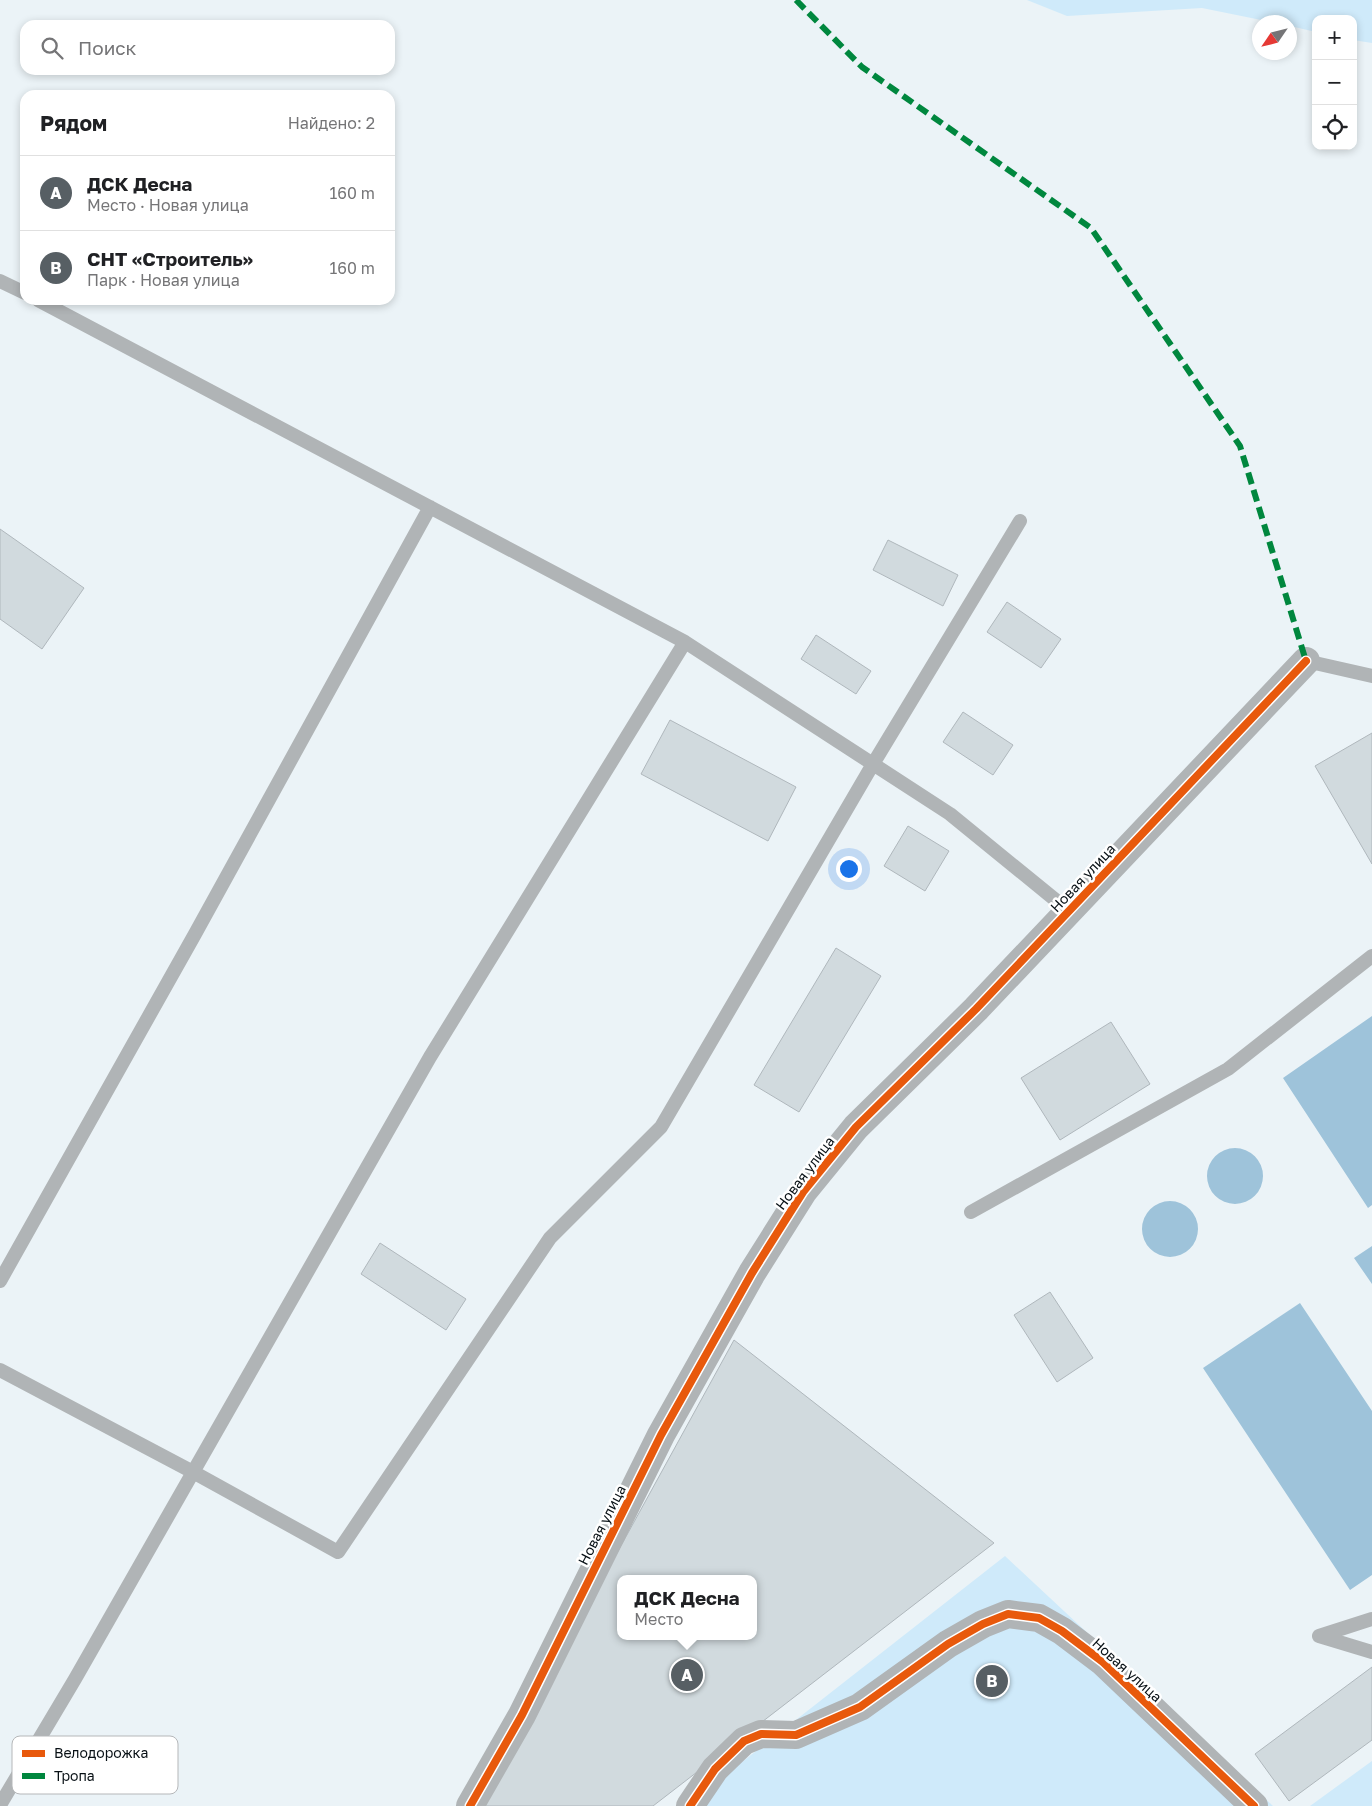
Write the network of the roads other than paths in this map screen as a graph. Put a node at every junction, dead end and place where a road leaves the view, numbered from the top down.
1 (0, 281) edge
2 (20, 291) edge
3 (48, 305) edge
4 (430, 506) junction
5 (1020, 521) dead end
6 (685, 642) junction
7 (1306, 661) joint
8 (1372, 676) edge
9 (873, 764) junction
10 (1069, 911) junction
11 (1372, 956) edge
12 (971, 1212) dead end
13 (0, 1281) edge
14 (0, 1370) edge
15 (193, 1472) junction
16 (1372, 1619) edge
17 (1372, 1652) edge
18 (40, 1736) edge
19 (12, 1785) edge
20 (0, 1806) edge
21 (470, 1806) edge
22 (690, 1806) edge
23 (1254, 1806) edge

1 - 2 lane
3 - 4 lane
4 - 6 lane
4 - 13 lane
5 - 9 lane
6 - 9 lane
6 - 15 lane
7 - 8 lane
7 - 10 street, Новая улица
9 - 10 lane
9 - 15 lane
10 - 21 street, Новая улица
11 - 12 lane
14 - 15 lane
15 - 18 lane
16 - 17 lane
19 - 20 lane
22 - 23 street, Новая улица

